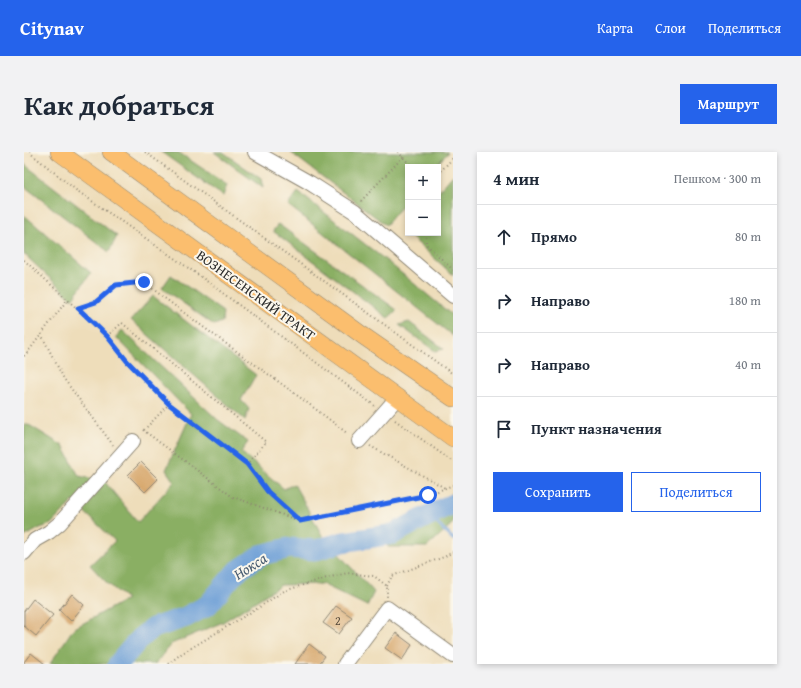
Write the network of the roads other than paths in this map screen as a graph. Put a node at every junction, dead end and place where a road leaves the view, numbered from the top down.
1 (59, 152) edge
2 (111, 152) edge
3 (255, 152) edge
4 (453, 296) edge
5 (398, 398) junction
6 (453, 398) edge
7 (453, 438) edge
8 (133, 441) road end
9 (360, 441) road end
10 (24, 553) edge
11 (453, 656) edge
12 (346, 664) edge

1 - 5 main road, ВОЗНЕСЕНСКИЙ ТРАКТ
2 - 6 main road
3 - 4 street
5 - 7 main road, ВОЗНЕСЕНСКИЙ ТРАКТ
5 - 9 street
8 - 10 street
11 - 12 street

